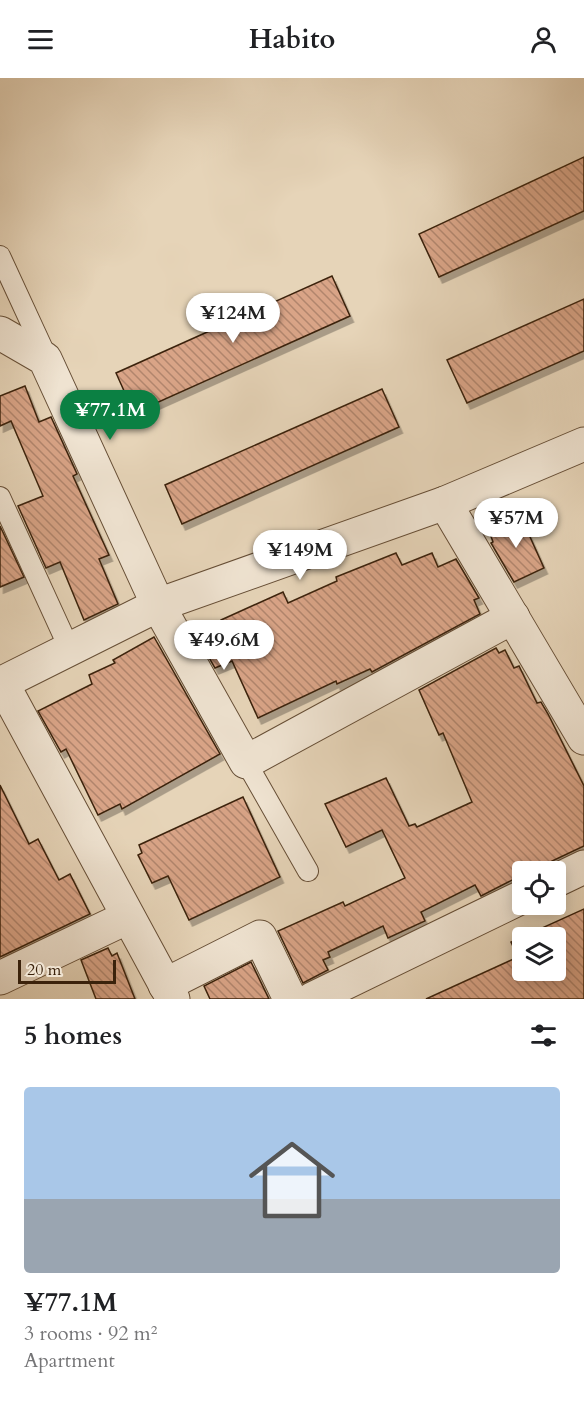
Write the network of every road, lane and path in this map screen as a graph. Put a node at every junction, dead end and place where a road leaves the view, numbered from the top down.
1 (0, 256) edge
2 (0, 333) edge
3 (45, 359) junction
4 (584, 444) edge
5 (0, 497) edge
6 (445, 503) junction
7 (158, 605) junction
8 (513, 617) junction
9 (70, 650) junction
10 (1, 684) edge
11 (584, 738) edge
12 (246, 762) junction
13 (584, 867) edge
14 (308, 871) dead end
15 (566, 876) edge
16 (512, 902) edge
17 (128, 916) junction
18 (0, 978) edge
19 (169, 992) edge
20 (290, 999) edge
21 (312, 999) edge

1 - 3 lane
2 - 3 street
3 - 7 street
4 - 6 street
5 - 9 lane
6 - 7 street
6 - 8 street
7 - 9 street
7 - 12 street
8 - 11 street
8 - 12 street
9 - 10 street
10 - 17 street
12 - 14 lane
13 - 15 street
16 - 21 street
17 - 18 street
17 - 19 street
19 - 20 street

